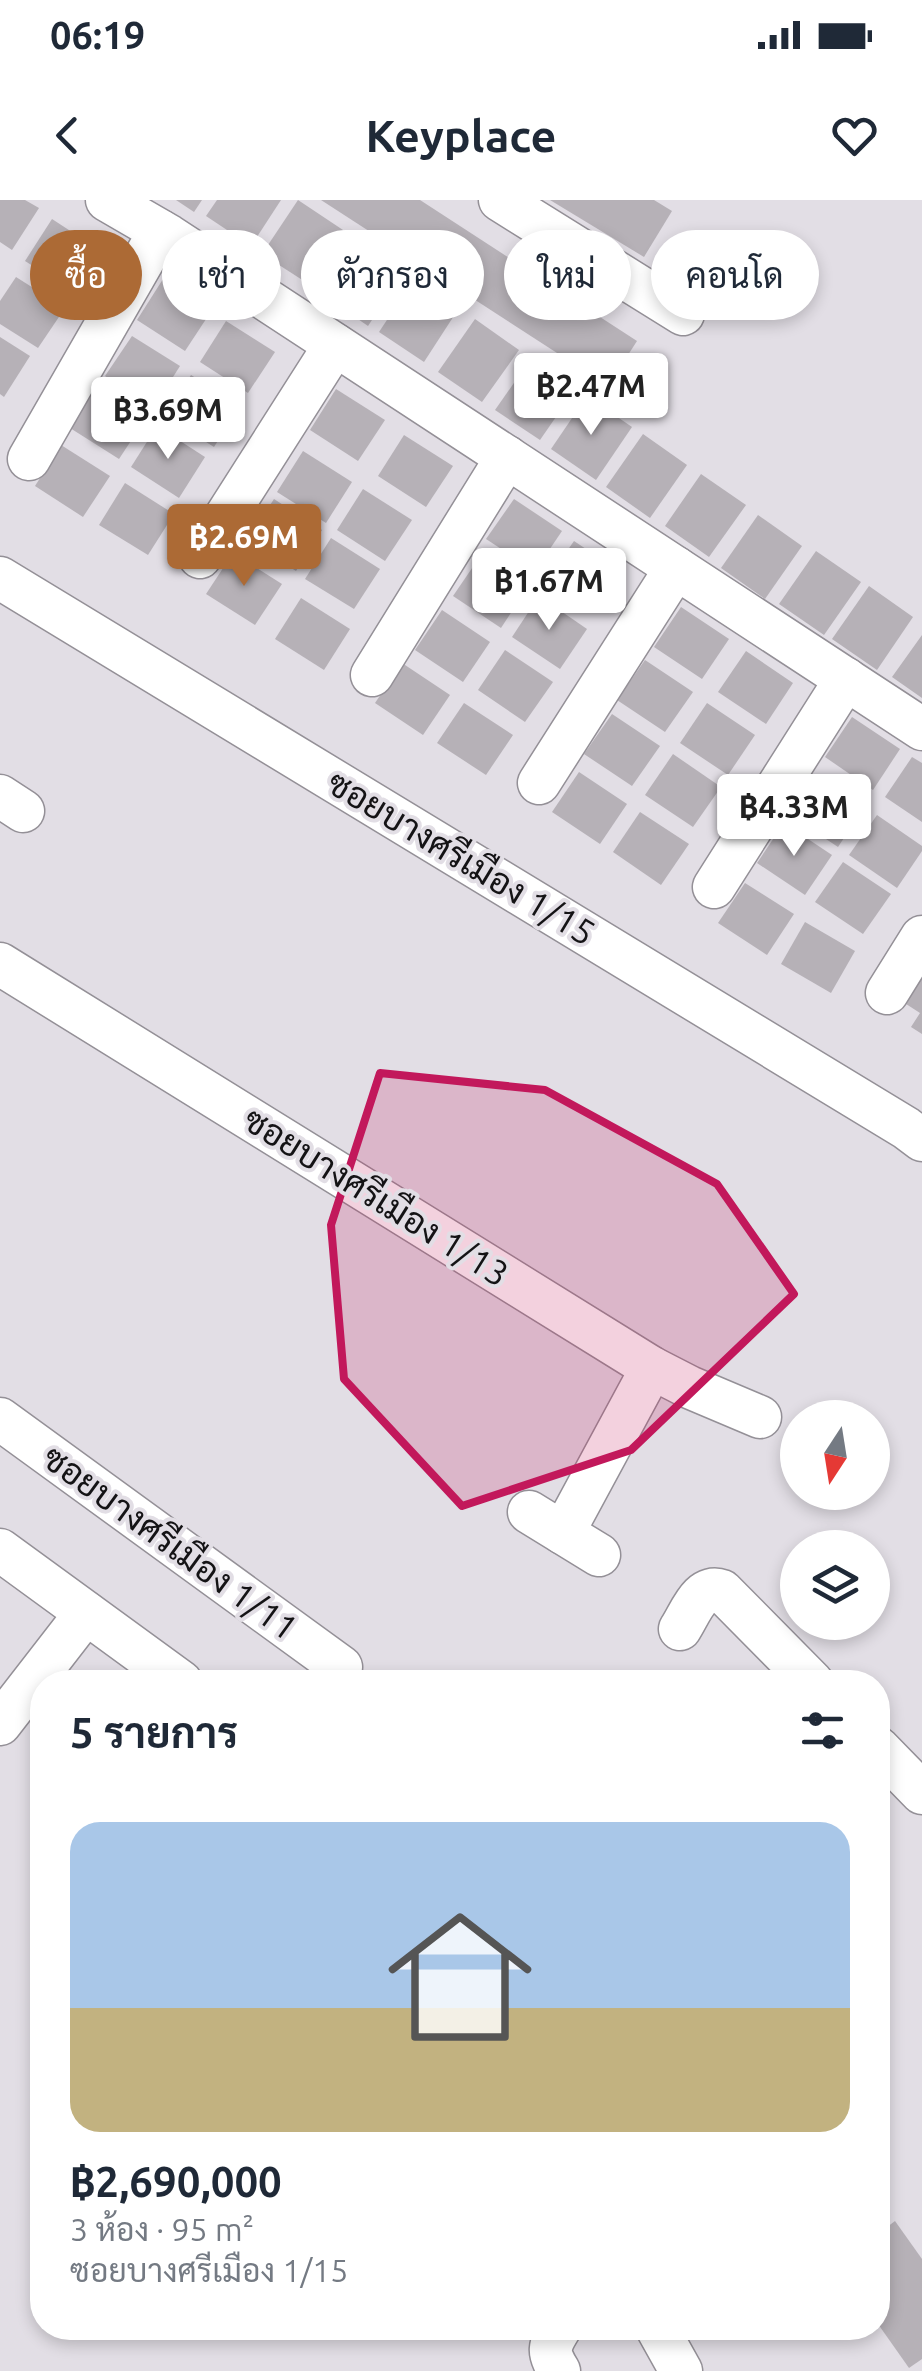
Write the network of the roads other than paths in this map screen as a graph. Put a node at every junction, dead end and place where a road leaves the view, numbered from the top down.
1 (108, 200) edge
2 (500, 200) edge
3 (160, 232) junction
4 (651, 294) edge
5 (335, 345) junction
6 (507, 457) junction
7 (29, 459) dead end
8 (200, 557) dead end
9 (676, 568) junction
10 (0, 578) edge
11 (372, 675) dead end
12 (846, 679) junction
13 (922, 729) edge
14 (539, 782) dead end
15 (714, 887) dead end
16 (922, 937) edge
17 (0, 964) edge
18 (887, 992) dead end
19 (922, 1140) edge
20 (652, 1368) junction
21 (760, 1416) dead end
22 (0, 1419) edge
23 (0, 1550) edge
24 (599, 1555) dead end
25 (86, 1613) junction
26 (680, 1629) dead end
27 (341, 1667) dead end
28 (42, 1670) edge
29 (164, 1670) edge
30 (800, 1670) edge
31 (30, 1685) edge
32 (0, 1724) edge
33 (890, 1760) edge
34 (922, 1793) edge
35 (552, 2340) edge
36 (664, 2340) edge
37 (559, 2371) edge
38 (681, 2371) edge

1 - 3 street
2 - 4 street
3 - 5 street
3 - 7 street
5 - 6 street
5 - 8 street
6 - 9 street
6 - 11 street
9 - 12 street
9 - 14 street
10 - 19 street, ซอยบางศรีเมือง 1/15
12 - 13 street
12 - 15 street
16 - 18 street
17 - 20 street, ซอยบางศรีเมือง 1/13
20 - 21 street, ซอยบางศรีเมือง 1/13
20 - 24 street
22 - 27 street, ซอยบางศรีเมือง 1/11
23 - 25 street
25 - 28 street
25 - 29 street
26 - 30 street
31 - 32 street
33 - 34 street
35 - 37 street
36 - 38 street

